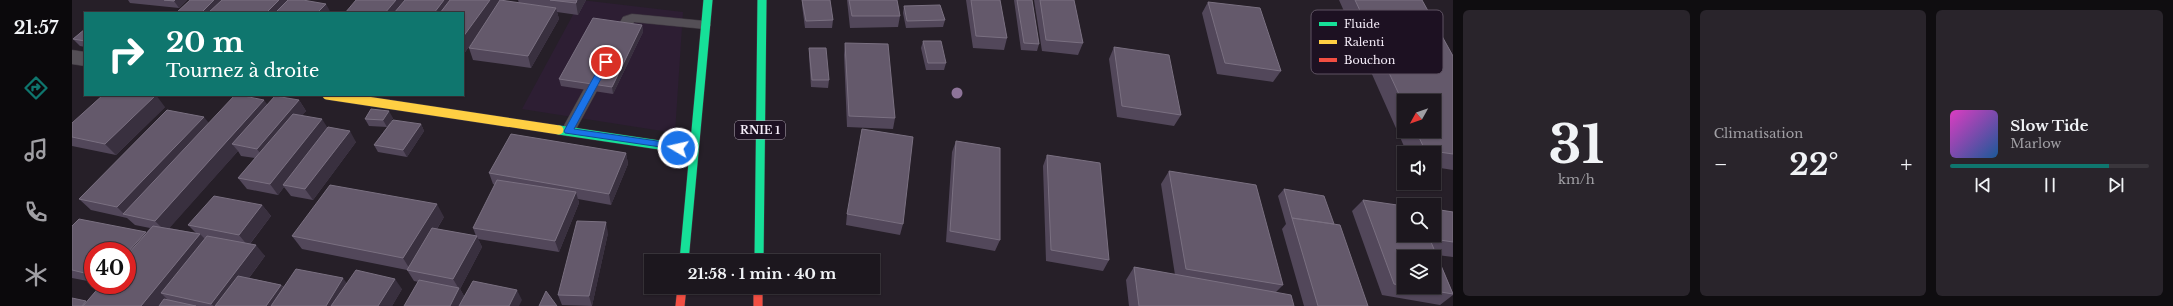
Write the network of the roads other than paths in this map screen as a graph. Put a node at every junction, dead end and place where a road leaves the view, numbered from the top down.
1 (708, 0) edge
2 (762, 0) edge
3 (705, 25) junction
4 (72, 57) edge
5 (84, 59) edge
6 (334, 96) edge
7 (568, 131) junction
8 (694, 150) junction
9 (685, 254) edge
10 (758, 254) edge
11 (681, 294) edge
12 (758, 294) edge
13 (680, 306) edge
14 (758, 306) edge

1 - 3 main road
2 - 10 main road, RNIE 1
3 - 7 lane
3 - 8 main road
4 - 5 street
6 - 7 main road
7 - 8 main road
8 - 9 main road
11 - 13 main road
12 - 14 main road

